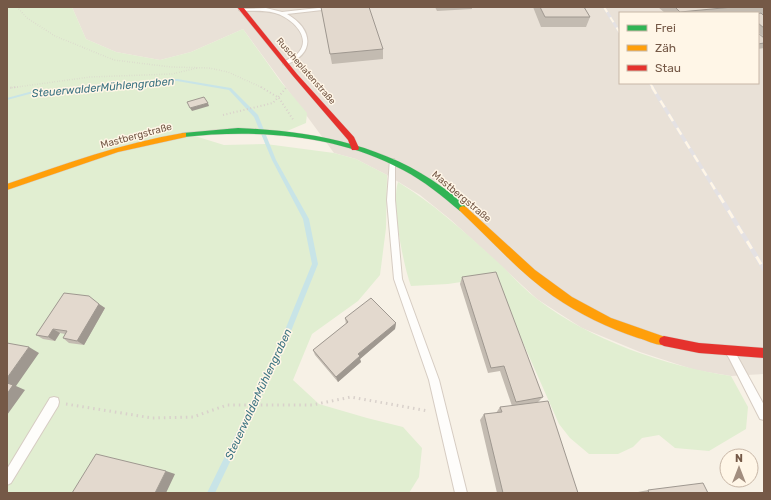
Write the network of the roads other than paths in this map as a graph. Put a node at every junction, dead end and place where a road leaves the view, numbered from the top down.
1 (337, 8) edge
2 (241, 9) edge
3 (282, 13) junction
4 (285, 63) junction
5 (355, 148) junction
6 (392, 161) junction
7 (7, 187) edge
8 (731, 352) junction
9 (764, 353) edge
10 (54, 402) road end
11 (764, 415) edge
12 (7, 479) edge
13 (461, 493) edge

1 - 3 lane
2 - 3 lane
2 - 4 main road, Ruscheplatenstraße
3 - 4 lane
4 - 5 main road, Ruscheplatenstraße
5 - 6 main road, Mastbergstraße
5 - 7 main road, Mastbergstraße
6 - 8 main road, Mastbergstraße
6 - 13 lane
8 - 9 main road, Mastbergstraße
8 - 11 lane
10 - 12 lane

